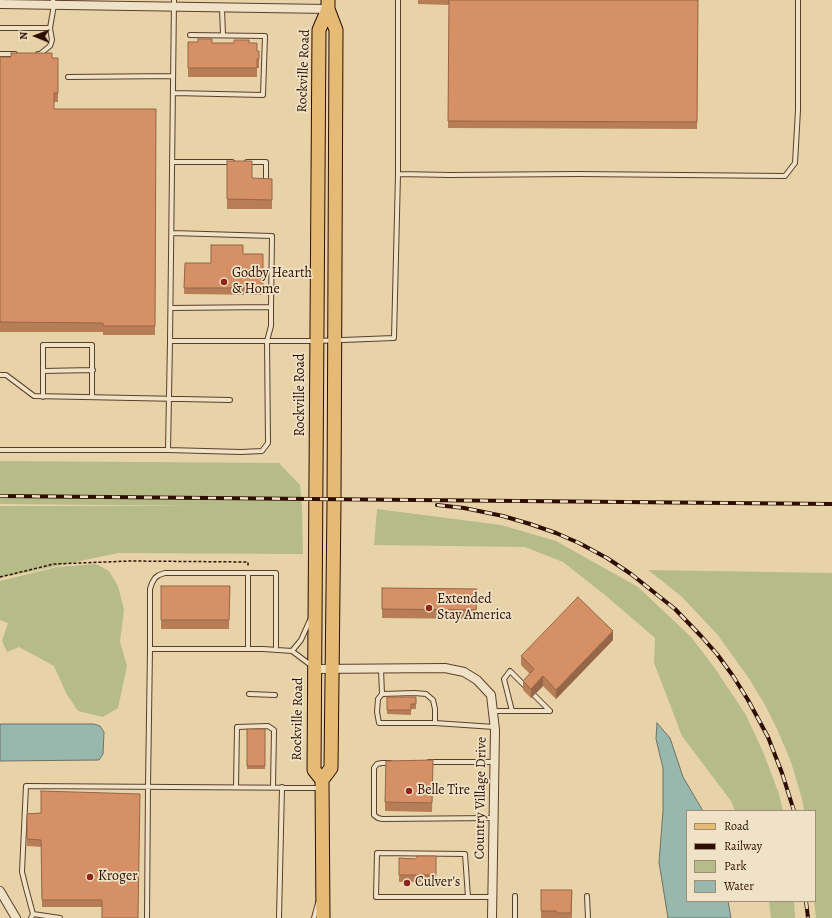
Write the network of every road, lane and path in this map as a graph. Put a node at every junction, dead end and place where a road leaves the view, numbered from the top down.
1 (398, 0) edge
2 (798, 0) edge
3 (54, 2) edge
4 (174, 3) edge
5 (0, 4) edge
6 (328, 5) edge
7 (222, 8) junction
8 (0, 28) edge
9 (50, 28) junction
10 (190, 34) dead end
11 (223, 35) junction
12 (0, 54) edge
13 (20, 54) edge
14 (34, 54) edge
15 (173, 76) junction
16 (68, 77) dead end
17 (173, 94) junction
18 (172, 162) junction
19 (235, 162) edge
20 (243, 162) edge
21 (398, 174) junction
22 (266, 181) edge
23 (172, 233) junction
24 (271, 307) junction
25 (171, 308) junction
26 (335, 340) junction
27 (170, 341) junction
28 (267, 341) junction
29 (318, 341) junction
30 (43, 370) junction
31 (93, 370) junction
32 (0, 375) edge
33 (43, 397) junction
34 (92, 397) junction
35 (169, 398) junction
36 (230, 400) dead end
37 (0, 450) edge
38 (168, 450) junction
39 (248, 573) junction
40 (0, 577) edge
41 (316, 609) junction
42 (248, 649) junction
43 (150, 650) junction
44 (276, 650) junction
45 (292, 650) junction
46 (315, 669) junction
47 (332, 669) junction
48 (382, 669) junction
49 (526, 687) edge
50 (248, 694) dead end
51 (382, 694) junction
52 (276, 695) dead end
53 (534, 695) edge
54 (492, 711) junction
55 (512, 711) junction
56 (435, 723) junction
57 (494, 727) junction
58 (427, 762) edge
59 (494, 762) junction
60 (397, 763) edge
61 (322, 784) junction
62 (148, 786) junction
63 (236, 787) junction
64 (273, 787) junction
65 (282, 787) junction
66 (494, 818) junction
67 (322, 887) junction
68 (0, 891) edge
69 (515, 896) dead end
70 (588, 896) dead end
71 (468, 897) junction
72 (492, 897) junction
73 (32, 916) edge
74 (16, 918) edge
75 (60, 918) edge
76 (147, 918) edge
77 (279, 918) edge
78 (314, 918) edge
79 (322, 918) edge
80 (492, 918) edge
81 (515, 918) edge
82 (588, 918) edge

1 - 21 lane
2 - 21 lane
3 - 4 street
3 - 5 street
3 - 9 lane
4 - 7 street
4 - 15 lane
6 - 7 street
6 - 26 main road, Rockville Road
6 - 29 main road, Rockville Road
7 - 11 lane
8 - 9 lane
9 - 14 lane
10 - 11 lane
11 - 17 lane
12 - 13 lane
15 - 16 lane
15 - 17 lane
17 - 18 lane
18 - 19 lane
18 - 23 lane
20 - 22 lane
21 - 26 lane
23 - 24 lane
23 - 25 lane
24 - 25 lane
24 - 28 lane
25 - 27 lane
26 - 29 lane
26 - 47 main road, Rockville Road
27 - 28 lane
27 - 35 lane
28 - 29 lane
28 - 38 lane
29 - 41 main road, Rockville Road
30 - 31 lane
30 - 31 lane
30 - 33 lane
31 - 34 lane
32 - 33 lane
33 - 34 lane
34 - 35 lane
35 - 36 lane
35 - 38 lane
37 - 38 lane
39 - 40 path
39 - 42 lane
39 - 43 lane
39 - 44 lane
41 - 45 lane
41 - 46 main road, Rockville Road
42 - 43 lane
42 - 44 lane
43 - 62 lane
44 - 45 lane
45 - 46 lane
46 - 47 street, Country Village Drive
46 - 61 main road, Rockville Road
47 - 48 street, Country Village Drive
47 - 61 main road, Rockville Road
48 - 51 lane
48 - 54 street, Country Village Drive
49 - 55 lane
50 - 52 lane
51 - 56 lane
51 - 56 lane
53 - 55 lane
54 - 55 lane
54 - 57 street, Country Village Drive
56 - 57 lane
57 - 59 street, Country Village Drive
58 - 59 lane
59 - 66 street, Country Village Drive
60 - 66 lane
61 - 65 lane
61 - 67 main road, Rockville Road
62 - 63 lane
62 - 73 lane
62 - 76 lane
63 - 64 lane
63 - 64 lane
64 - 65 lane
65 - 77 lane
66 - 72 street, Country Village Drive
67 - 78 lane
67 - 79 main road, Rockville Road
68 - 74 street
69 - 81 lane
70 - 82 lane
71 - 71 lane
71 - 72 lane
72 - 80 street, Country Village Drive
73 - 75 lane

